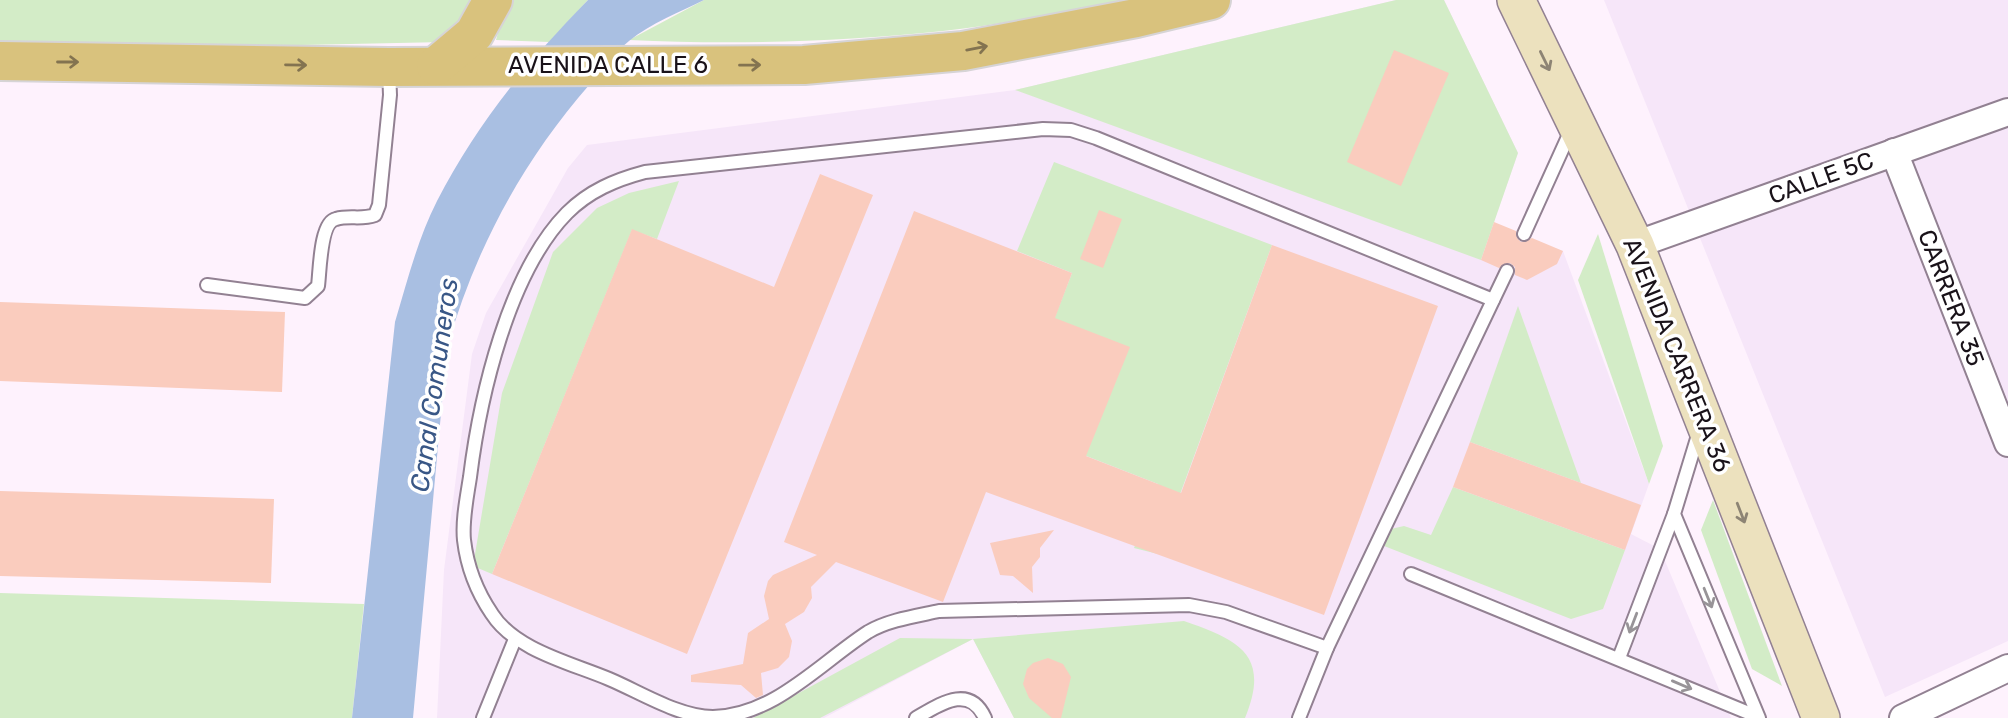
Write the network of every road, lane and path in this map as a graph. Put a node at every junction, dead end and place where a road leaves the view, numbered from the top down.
1 (493, 0) edge
2 (1211, 0) edge
3 (1516, 0) edge
4 (0, 61) edge
5 (454, 66) junction
6 (389, 67) junction
7 (2008, 112) edge
8 (1575, 121) junction
9 (1894, 152) junction
10 (1524, 234) dead end
11 (1635, 245) junction
12 (1507, 271) dead end
13 (208, 285) dead end
14 (1493, 300) junction
15 (1703, 418) junction
16 (2008, 443) edge
17 (1674, 513) junction
18 (1411, 574) dead end
19 (515, 639) junction
20 (1327, 649) junction
21 (1619, 658) junction
22 (2008, 668) edge
23 (1758, 717) edge
24 (483, 718) edge
25 (916, 718) edge
26 (985, 718) edge
27 (1299, 718) edge
28 (1821, 718) edge
29 (1903, 718) edge

1 - 5 main road
5 -> 2 main road, AVENIDA CALLE 6
3 -> 8 main road, AVENIDA CARRERA 36
4 -> 6 main road, AVENIDA CALLE 6
5 - 6 main road, AVENIDA CALLE 6
6 - 13 lane
7 - 9 street, CALLE 5C
8 - 10 lane
8 - 11 main road, AVENIDA CARRERA 36
9 - 11 street, CALLE 5C
9 - 16 street, CARRERA 35
11 - 15 main road, AVENIDA CARRERA 36
12 - 14 lane
14 - 19 lane
14 - 20 lane
15 - 17 lane
15 -> 28 main road, AVENIDA CARRERA 36
17 -> 21 lane
17 -> 23 lane
18 - 21 lane
19 - 20 lane
19 - 24 lane
20 - 27 lane
21 -> 23 lane
22 - 29 street
25 - 26 lane

